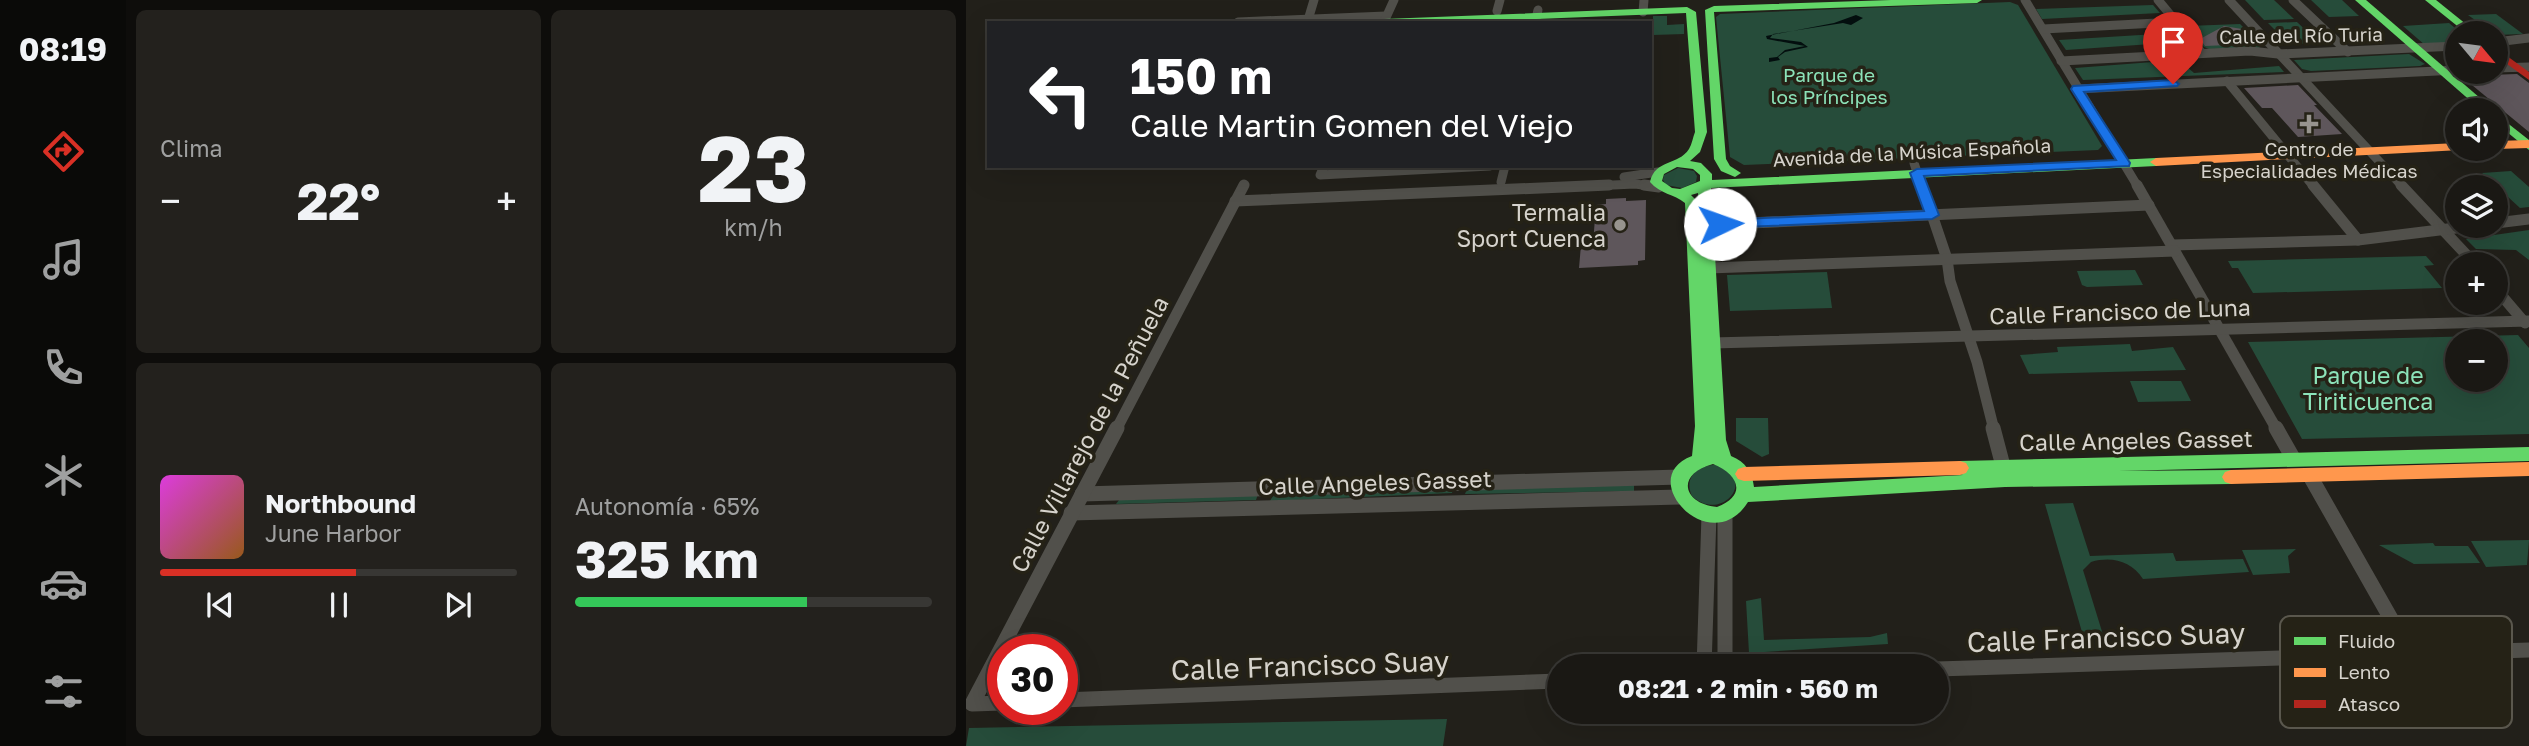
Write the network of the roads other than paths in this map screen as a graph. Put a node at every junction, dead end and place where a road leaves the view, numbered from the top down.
1 (1314, 0) edge
2 (1394, 0) edge
3 (1816, 0) edge
4 (1977, 0) edge
5 (2025, 0) edge
6 (2158, 0) edge
7 (2229, 0) edge
8 (2293, 0) edge
9 (2360, 0) edge
10 (2430, 0) edge
11 (1711, 4) edge
12 (1689, 5) edge
13 (1499, 6) edge
14 (1644, 6) edge
15 (1537, 16) edge
16 (1308, 20) junction
17 (1384, 20) edge
18 (1273, 21) edge
19 (2457, 21) edge
20 (2176, 22) junction
21 (2043, 29) junction
22 (2529, 38) edge
23 (2508, 41) edge
24 (2445, 47) edge
25 (2416, 49) junction
26 (2348, 51) junction
27 (2202, 53) junction
28 (2278, 54) junction
29 (2508, 59) edge
30 (2061, 61) junction
31 (2445, 67) edge
32 (2445, 70) edge
33 (2525, 71) edge
34 (2299, 77) junction
35 (2227, 81) junction
36 (2463, 84) edge
37 (2077, 89) junction
38 (2477, 98) edge
39 (2508, 127) edge
40 (1718, 137) junction
41 (2508, 138) edge
42 (2445, 139) edge
43 (2526, 141) edge
44 (2508, 143) edge
45 (2365, 147) junction
46 (2445, 147) edge
47 (2285, 151) junction
48 (2121, 159) junction
49 (1680, 163) junction
50 (1323, 168) edge
51 (1452, 168) edge
52 (1504, 168) edge
53 (1915, 168) junction
54 (1735, 173) junction
55 (1704, 178) junction
56 (1659, 180) junction
57 (1501, 182) junction
58 (1239, 193) junction
59 (1682, 194) junction
60 (2148, 205) junction
61 (1932, 215) junction
62 (2529, 219) edge
63 (2508, 222) edge
64 (1705, 225) junction
65 (2444, 229) junction
66 (2358, 240) junction
67 (2173, 248) junction
68 (2464, 252) edge
69 (1947, 259) junction
70 (1708, 268) junction
71 (2508, 302) edge
72 (2527, 323) edge
73 (2220, 329) junction
74 (1966, 336) junction
75 (1712, 343) junction
76 (2529, 454) edge
77 (1723, 458) junction
78 (2293, 458) junction
79 (1700, 459) junction
80 (2003, 466) junction
81 (2529, 469) edge
82 (1744, 474) junction
83 (2310, 476) junction
84 (1680, 477) junction
85 (1082, 494) junction
86 (1745, 495) junction
87 (1680, 497) junction
88 (1071, 513) junction
89 (1717, 514) junction
90 (2389, 616) edge
91 (1705, 654) edge
92 (1724, 654) edge
93 (2280, 658) edge
94 (1949, 669) edge
95 (1547, 681) edge
96 (1078, 699) edge
97 (972, 704) joint
98 (987, 704) edge

1 - 16 street
2 - 17 street
3 - 11 street
4 - 11 street
5 - 21 street
6 - 20 street
7 - 28 street
8 - 26 street
9 - 25 street
10 - 19 street
11 - 12 street
11 - 40 street
12 - 14 street
12 - 49 street
13 - 15 street
13 - 17 street
14 - 15 street
15 - 17 street
16 - 17 street
16 - 18 street
20 - 21 street
20 - 27 street
21 - 30 street
22 - 23 street
24 - 25 street, Calle del Río Turia
25 - 26 street, Calle del Río Turia
25 - 31 street
26 - 28 street, Calle del Río Turia
27 - 28 street, Calle del Río Turia
27 - 30 street, Calle del Río Turia
28 - 34 street
29 - 33 street
30 - 37 street
32 - 34 street
34 - 35 street
34 - 45 street
35 - 37 street
35 - 47 street
36 - 38 street
37 - 48 street
39 - 43 street
40 - 54 street
40 - 55 street
41 - 43 street
42 - 45 street, Avenida de la Música Española
43 - 44 street
45 - 46 street, Avenida de la Música Española
45 - 47 street, Avenida de la Música Española
45 - 65 street
47 - 48 street, Avenida de la Música Española
47 - 66 street
48 - 53 street, Avenida de la Música Española
48 - 60 street
49 - 55 street
49 - 56 street
50 - 51 street
52 - 57 street
53 - 54 street, Avenida de la Música Española
53 - 55 street, Avenida de la Música Española
53 - 61 street
54 - 55 street, Avenida de la Música Española
55 - 59 street
55 - 64 street
56 - 57 street
56 - 58 street
56 - 59 street
57 - 58 street
58 - 85 street, Calle Villarejo de la Peñuela
59 - 79 street
60 - 61 street
60 - 67 street
61 - 64 street
61 - 69 street
62 - 63 street
64 - 70 street
65 - 66 street
65 - 68 street
66 - 67 street
67 - 69 street
67 - 73 street
69 - 70 street
69 - 74 street
70 - 75 street
71 - 72 street
72 - 73 street, Calle Francisco de Luna
73 - 74 street, Calle Francisco de Luna
73 - 78 street
74 - 75 street, Calle Francisco de Luna
74 - 80 street
75 - 77 street
76 - 78 street, Calle Angeles Gasset
77 - 79 street
77 - 82 street
78 - 80 street, Calle Angeles Gasset
79 - 84 street
80 - 82 street, Calle Angeles Gasset
81 - 83 street, Calle Angeles Gasset
82 - 86 street
83 - 86 street, Calle Angeles Gasset
83 - 90 street
84 - 85 street, Calle Angeles Gasset
84 - 87 street
85 - 88 street, Calle Villarejo de la Peñuela
86 - 89 street
87 - 88 street, Calle Angeles Gasset
87 - 89 street
88 - 97 street, Calle Villarejo de la Peñuela
89 - 91 street
89 - 92 street
93 - 94 street, Calle Francisco Suay
95 - 96 street, Calle Francisco Suay
97 - 98 street

